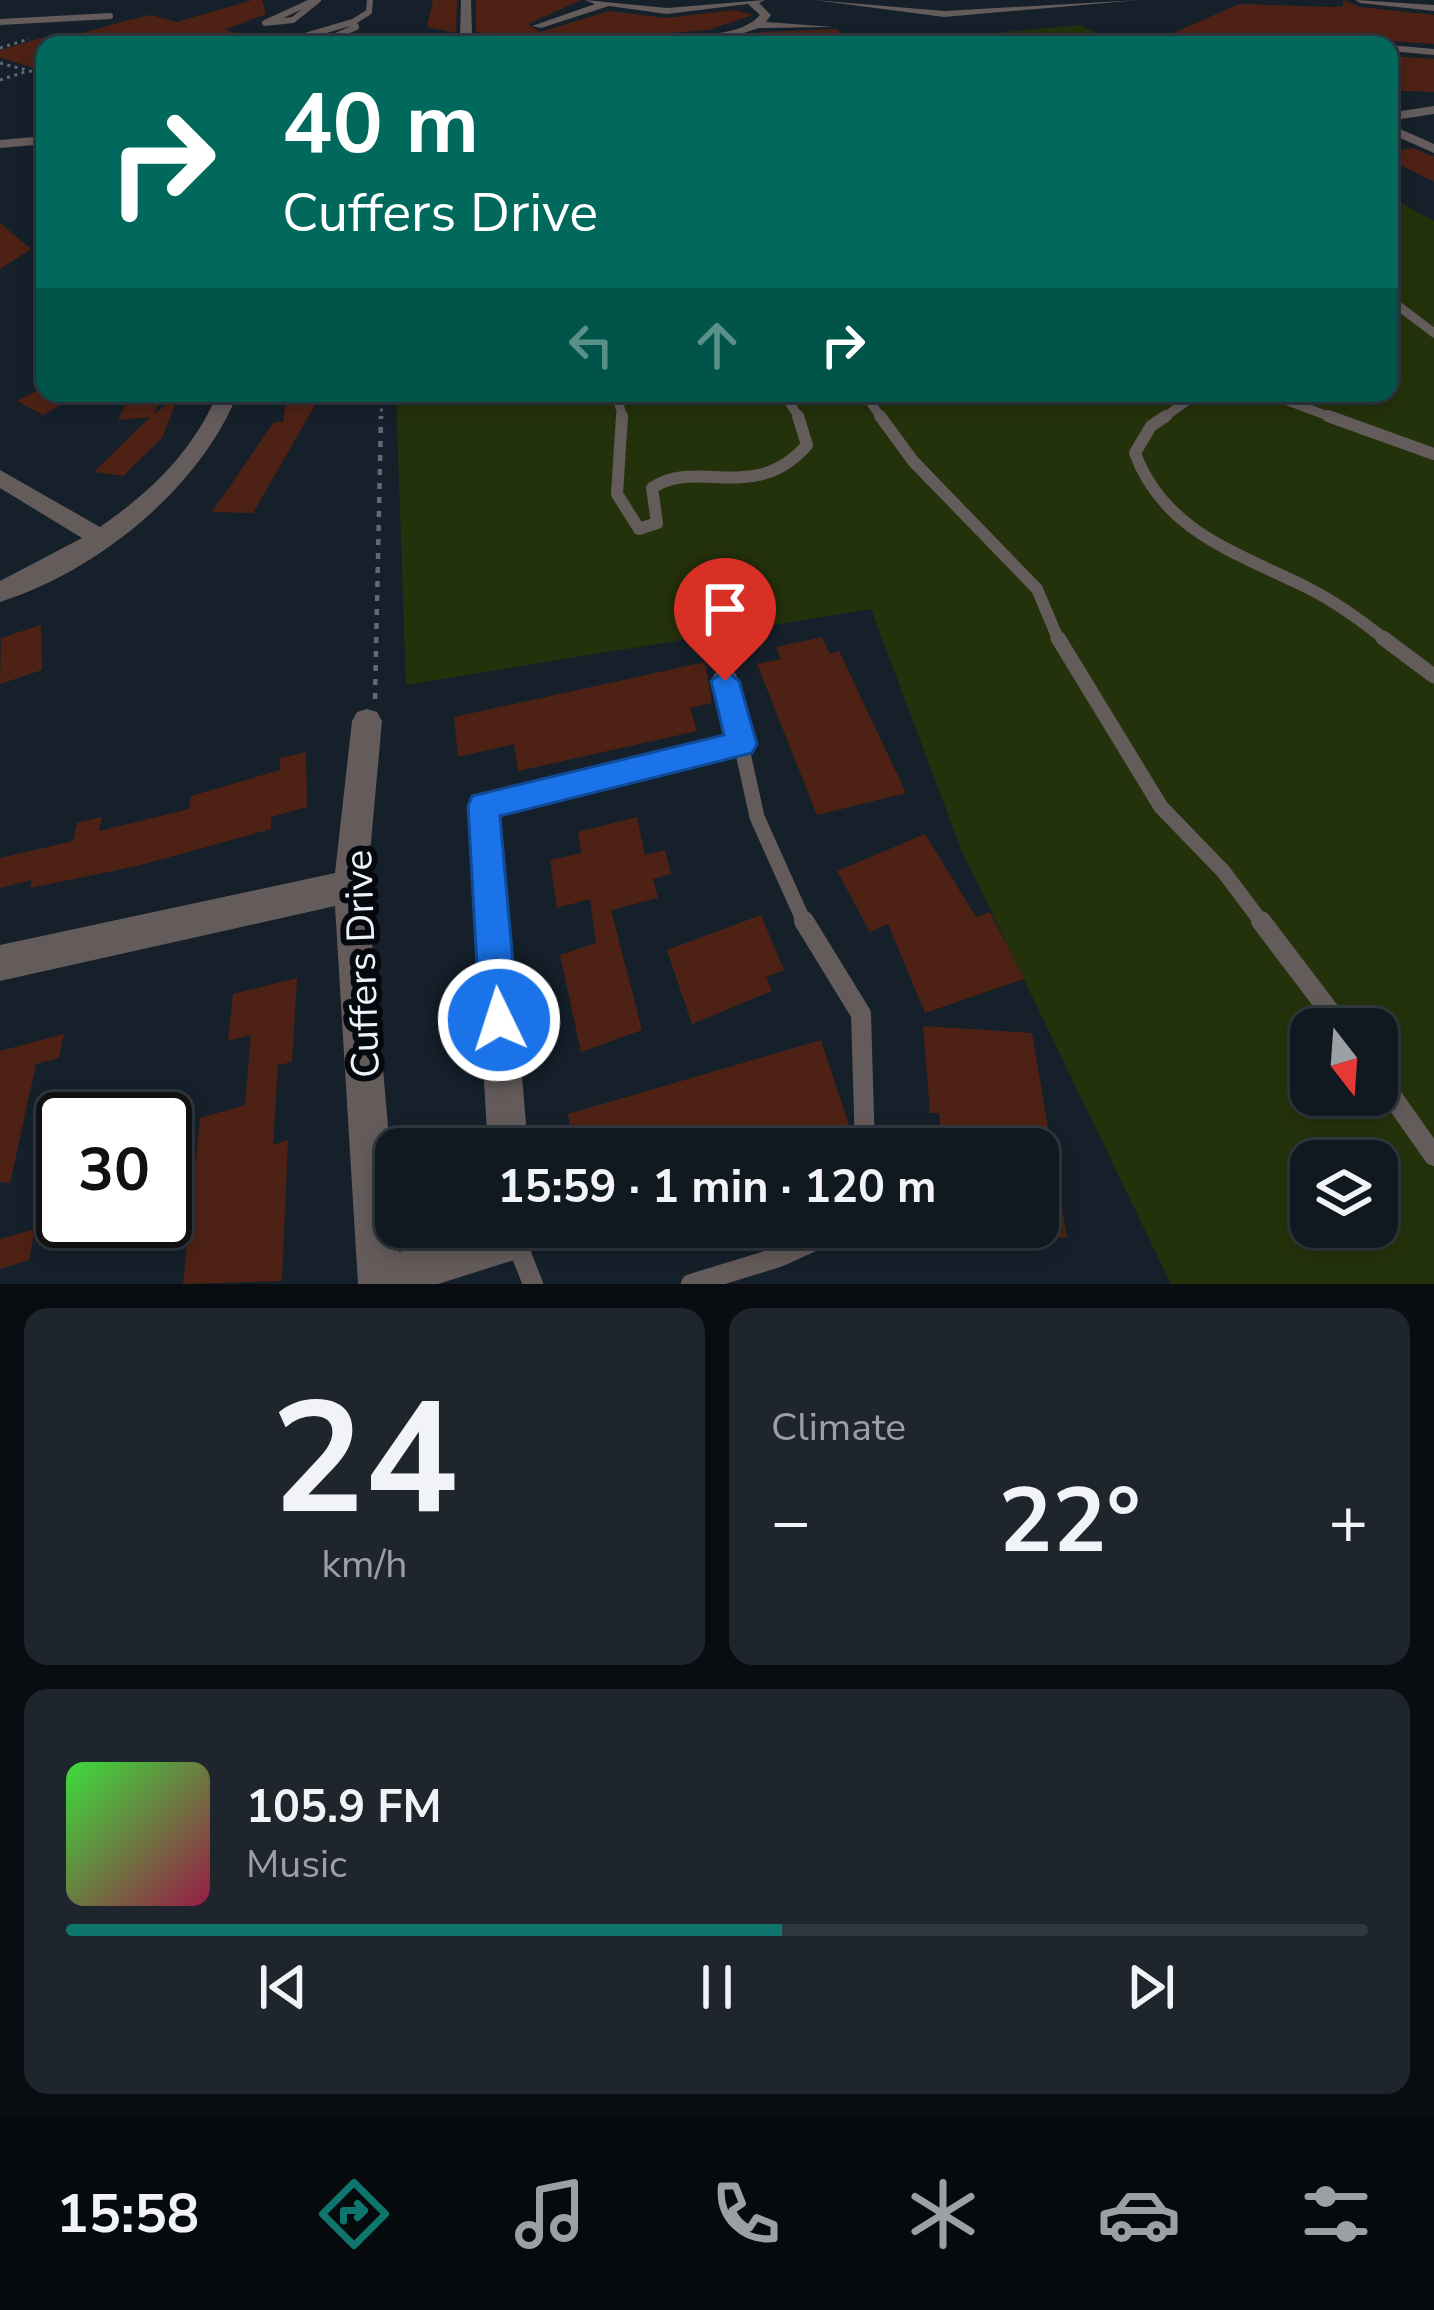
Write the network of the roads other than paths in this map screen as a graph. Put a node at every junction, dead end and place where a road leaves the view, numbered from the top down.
1 (316, 0) edge
2 (370, 0) edge
3 (466, 0) edge
4 (590, 0) edge
5 (754, 0) edge
6 (819, 0) edge
7 (1135, 0) edge
8 (1360, 0) edge
9 (604, 4) junction
10 (1434, 8) edge
11 (110, 16) dead end
12 (0, 22) edge
13 (353, 22) junction
14 (538, 26) dead end
15 (758, 26) junction
16 (830, 26) dead end
17 (306, 36) edge
18 (336, 36) edge
19 (470, 36) edge
20 (720, 36) edge
21 (1398, 48) edge
22 (1434, 52) edge
23 (1434, 110) edge
24 (1398, 116) edge
25 (1398, 132) edge
26 (36, 141) edge
27 (0, 144) edge
28 (1434, 149) edge
29 (1398, 306) edge
30 (1434, 333) edge
31 (223, 402) edge
32 (620, 402) edge
33 (789, 402) edge
34 (871, 402) edge
35 (1185, 402) edge
36 (1291, 402) edge
37 (1434, 454) edge
38 (0, 478) edge
39 (99, 537) junction
40 (0, 592) edge
41 (1434, 676) edge
42 (725, 681) dead end
43 (367, 721) road end
44 (742, 744) junction
45 (350, 886) junction
46 (0, 963) edge
47 (1326, 1008) edge
48 (1398, 1105) edge
49 (507, 1128) edge
50 (865, 1128) edge
51 (1434, 1156) edge
52 (473, 1248) edge
53 (520, 1248) edge
54 (798, 1248) edge
55 (380, 1282) edge
56 (533, 1284) edge
57 (691, 1284) edge

1 - 1 lane
2 - 13 lane
3 - 19 street
4 - 9 street
5 - 9 street
5 - 15 street
6 - 7 street
8 - 10 street
9 - 14 street
11 - 12 lane
13 - 17 lane
13 - 18 lane
15 - 16 street
15 - 20 street
21 - 22 street
23 - 24 street
25 - 28 street
26 - 27 street
29 - 30 lane
31 - 39 street
32 - 33 lane
34 - 47 lane
35 - 41 lane
36 - 37 lane
38 - 39 street
39 - 40 street
42 - 44 street
43 - 45 street, Cuffers Drive
44 - 49 street
44 - 50 lane
45 - 46 street
45 - 55 street, Cuffers Drive
48 - 51 lane
52 - 55 street, Cuffers Drive
53 - 56 lane
54 - 57 lane

